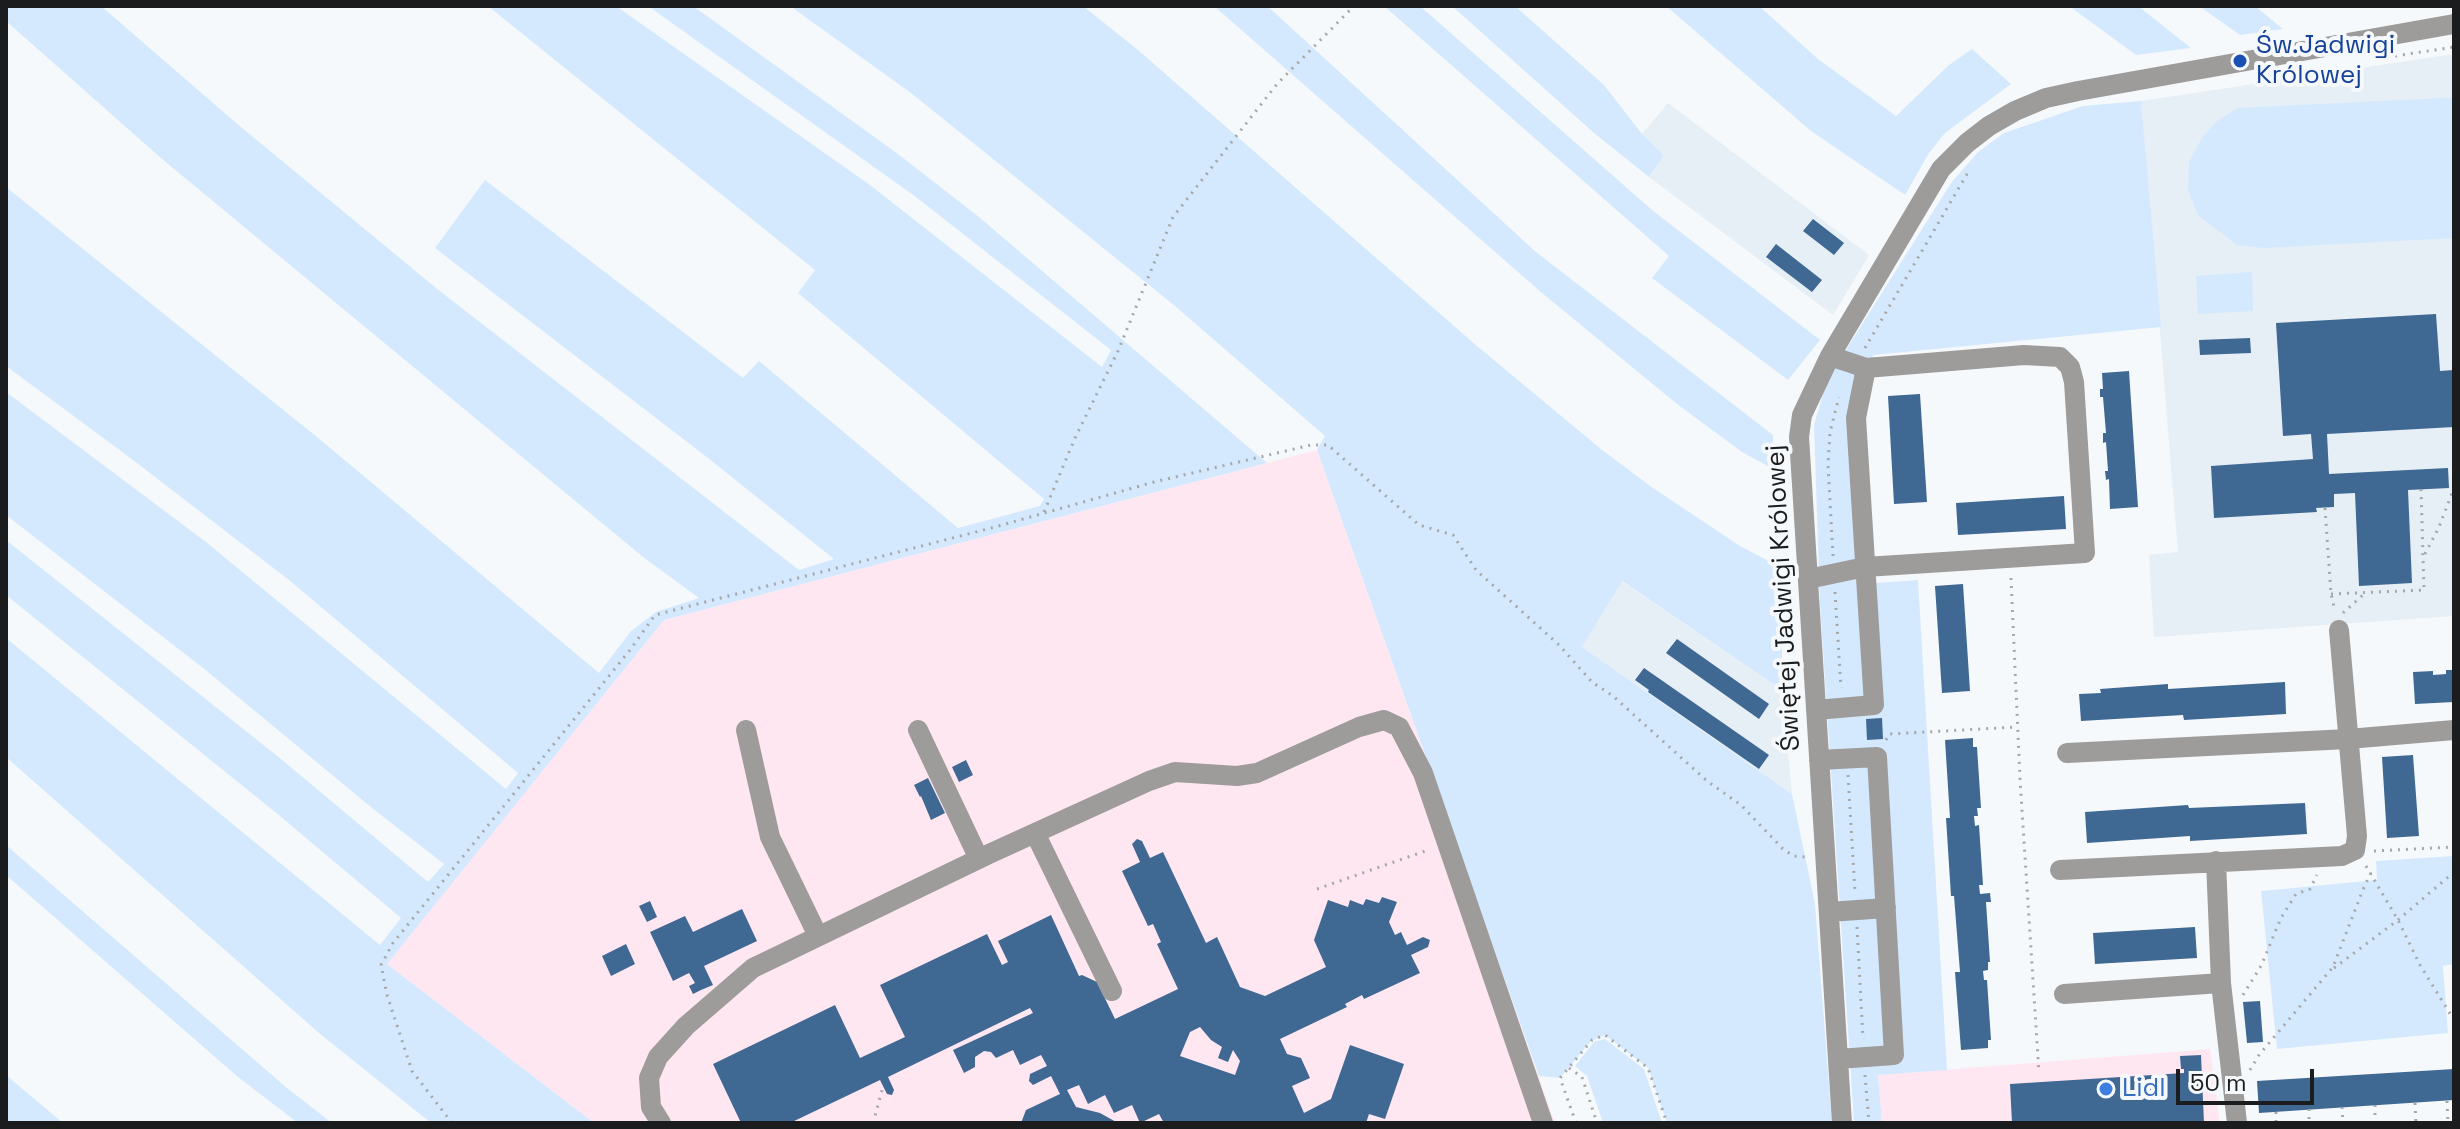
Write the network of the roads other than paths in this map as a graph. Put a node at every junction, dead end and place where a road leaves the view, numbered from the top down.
1 (2454, 24) edge
2 (1830, 356) junction
3 (1860, 366) junction
4 (1865, 567) junction
5 (1808, 579) junction
6 (2339, 630) dead end
7 (1816, 710) junction
8 (746, 730) dead end
9 (918, 730) dead end
10 (2454, 730) edge
11 (2348, 739) junction
12 (2067, 753) dead end
13 (1819, 760) junction
14 (1035, 833) junction
15 (979, 859) junction
16 (2216, 861) junction
17 (2060, 870) dead end
18 (1886, 908) junction
19 (1829, 912) junction
20 (818, 936) junction
21 (2221, 983) junction
22 (1112, 991) dead end
23 (2064, 994) dead end
24 (1838, 1059) junction
25 (661, 1123) edge
26 (1543, 1123) edge
27 (1842, 1123) edge
28 (2237, 1123) edge

1 - 2 street, Świętej Jadwigi Królowej
2 - 3 street
2 - 5 street, Świętej Jadwigi Królowej
3 - 4 street
3 - 4 street
4 - 5 street
4 - 7 street
5 - 7 street, Świętej Jadwigi Królowej
6 - 11 street
7 - 13 street, Świętej Jadwigi Królowej
8 - 20 street
9 - 15 street
10 - 11 street
11 - 12 street
11 - 16 street
13 - 18 street
13 - 19 street, Świętej Jadwigi Królowej
14 - 15 street
14 - 22 street
14 - 26 street
15 - 20 street
16 - 17 street
16 - 21 street
18 - 19 street
18 - 24 street
19 - 24 street, Świętej Jadwigi Królowej
20 - 25 street
21 - 23 street
21 - 28 street
24 - 27 street, Świętej Jadwigi Królowej

